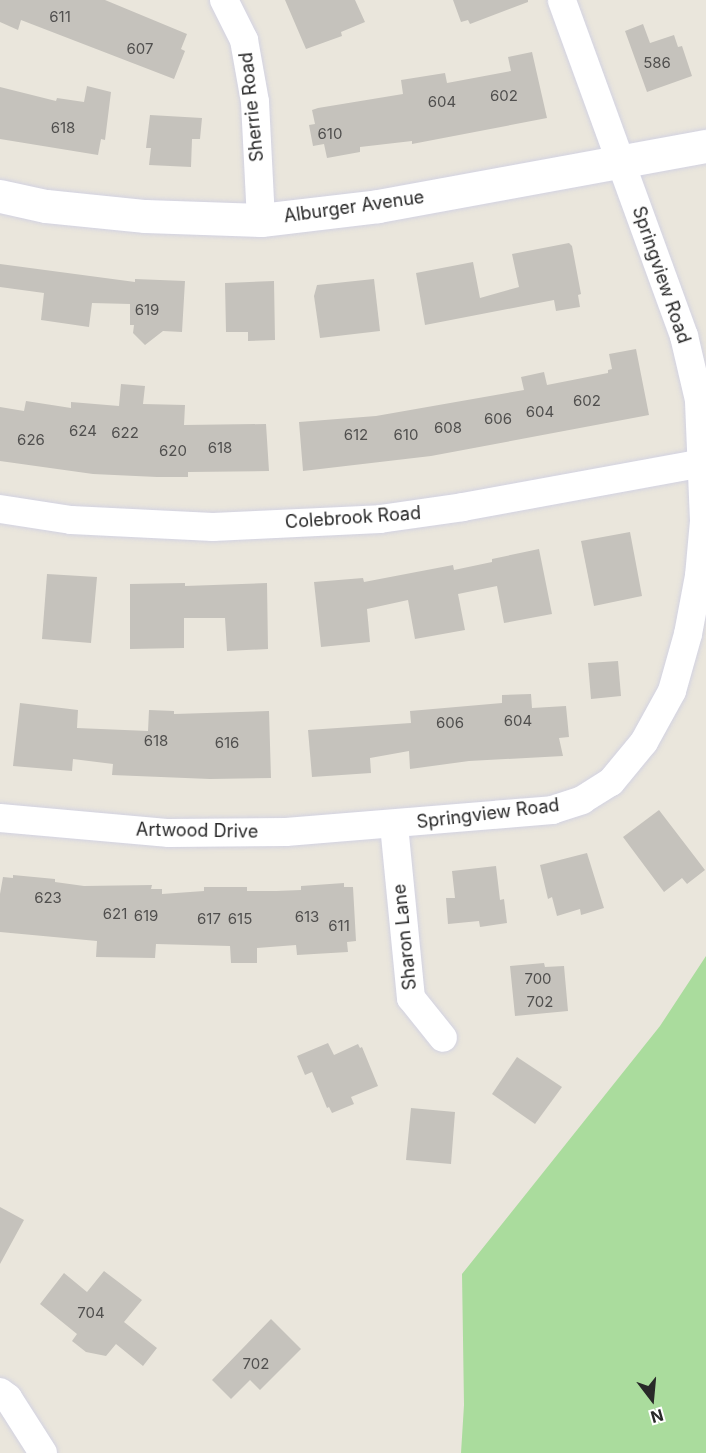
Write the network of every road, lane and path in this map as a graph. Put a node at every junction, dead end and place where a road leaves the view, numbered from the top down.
1 (224, 0) edge
2 (562, 0) edge
3 (706, 146) edge
4 (621, 162) junction
5 (0, 196) edge
6 (261, 220) junction
7 (703, 463) junction
8 (0, 509) edge
9 (0, 818) edge
10 (394, 825) junction
11 (443, 1038) dead end
12 (0, 1392) edge
13 (40, 1447) edge

1 - 6 street, Sherrie Road
2 - 4 street, Springview Road
3 - 4 street, Alburger Avenue
4 - 6 street, Alburger Avenue
4 - 7 street, Springview Road
5 - 6 street, Alburger Avenue
7 - 8 street, Colebrook Road
7 - 10 street, Springview Road
9 - 10 street, Artwood Drive
10 - 11 street, Sharon Lane
12 - 13 street

